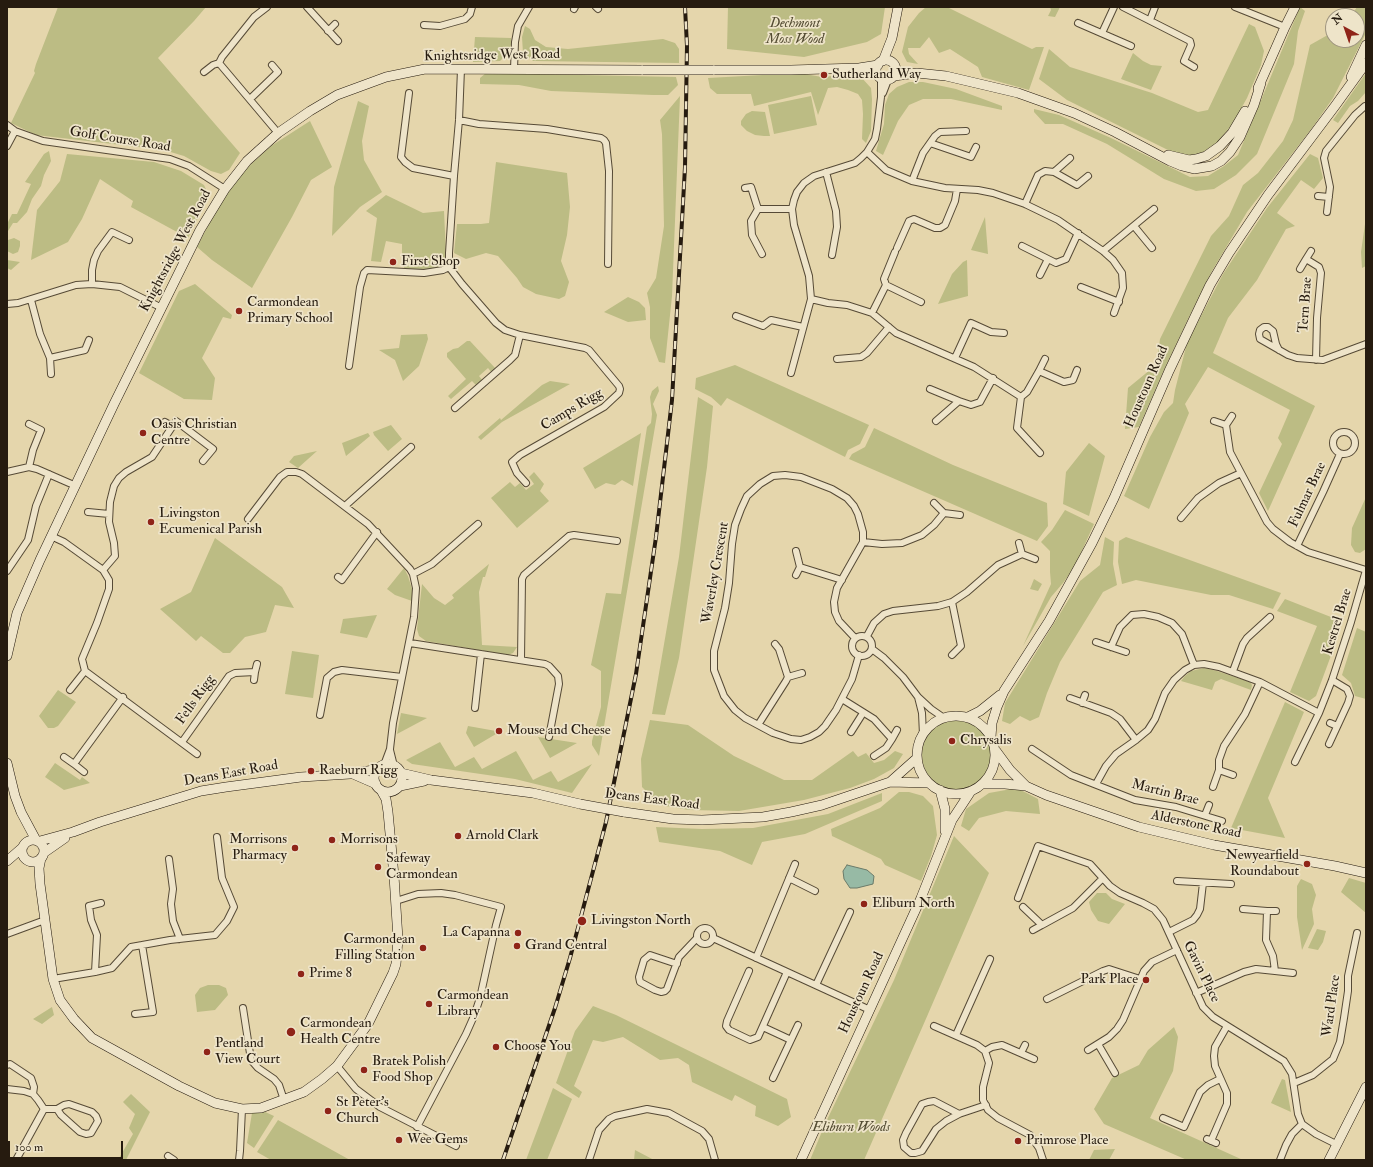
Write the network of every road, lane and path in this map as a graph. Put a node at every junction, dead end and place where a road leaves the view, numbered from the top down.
1 (267, 7) edge
2 (307, 7) edge
3 (472, 7) edge
4 (529, 7) edge
5 (898, 7) edge
6 (1114, 7) edge
7 (1123, 7) edge
8 (1155, 7) edge
9 (1235, 7) edge
10 (1295, 7) edge
11 (1150, 20) junction
12 (1078, 23) dead end
13 (335, 24) dead end
14 (424, 26) dead end
15 (1285, 27) junction
16 (328, 31) junction
17 (1102, 33) junction
18 (338, 41) dead end
19 (1366, 45) edge
20 (1131, 46) dead end
21 (219, 63) junction
22 (1366, 63) edge
23 (272, 65) dead end
24 (1194, 66) dead end
25 (461, 69) junction
26 (514, 69) junction
27 (886, 70) junction
28 (204, 72) dead end
29 (278, 72) junction
30 (283, 78) dead end
31 (409, 93) dead end
32 (250, 99) junction
33 (1366, 105) edge
34 (1335, 106) junction
35 (459, 120) junction
36 (7, 125) edge
37 (15, 131) junction
38 (966, 131) dead end
39 (278, 133) junction
40 (930, 143) junction
41 (7, 146) edge
42 (976, 147) dead end
43 (867, 152) junction
44 (1070, 158) dead end
45 (826, 172) junction
46 (1054, 172) junction
47 (454, 176) junction
48 (1088, 176) dead end
49 (912, 181) junction
50 (745, 188) dead end
51 (225, 189) junction
52 (957, 189) junction
53 (1318, 196) dead end
54 (1329, 197) junction
55 (1025, 204) junction
56 (758, 209) junction
57 (792, 209) junction
58 (1154, 209) dead end
59 (1327, 212) dead end
60 (1134, 226) junction
61 (106, 229) dead end
62 (112, 232) junction
63 (1078, 233) junction
64 (129, 240) dead end
65 (1022, 246) dead end
66 (1152, 248) dead end
67 (1103, 251) junction
68 (1311, 251) dead end
69 (762, 254) dead end
70 (832, 255) dead end
71 (1048, 259) junction
72 (1306, 259) junction
73 (608, 264) dead end
74 (449, 267) junction
75 (1300, 269) dead end
76 (1040, 275) dead end
77 (92, 284) junction
78 (886, 285) junction
79 (1081, 287) dead end
80 (811, 299) junction
81 (31, 300) junction
82 (921, 302) dead end
83 (1119, 302) junction
84 (7, 304) edge
85 (162, 308) junction
86 (872, 313) junction
87 (1114, 313) dead end
88 (736, 316) dead end
89 (803, 327) junction
90 (889, 327) junction
91 (1004, 333) dead end
92 (520, 335) junction
93 (89, 340) dead end
94 (1366, 344) edge
95 (1279, 350) dead end
96 (50, 358) junction
97 (955, 358) junction
98 (837, 359) dead end
99 (1045, 359) dead end
100 (1316, 360) junction
101 (349, 366) dead end
102 (1078, 370) dead end
103 (1039, 371) junction
104 (790, 373) dead end
105 (51, 374) dead end
106 (993, 378) junction
107 (930, 389) dead end
108 (1021, 397) junction
109 (959, 401) junction
110 (455, 408) dead end
111 (1232, 416) dead end
112 (936, 421) dead end
113 (1214, 421) dead end
114 (165, 422) dead end
115 (30, 424) dead end
116 (1226, 425) junction
117 (172, 426) junction
118 (411, 447) dead end
119 (1040, 453) dead end
120 (1340, 454) dead end
121 (203, 461) dead end
122 (29, 467) junction
123 (7, 472) edge
124 (1241, 473) junction
125 (49, 474) junction
126 (526, 483) dead end
127 (76, 486) junction
128 (934, 503) dead end
129 (345, 506) junction
130 (88, 512) dead end
131 (944, 513) junction
132 (110, 514) junction
133 (960, 515) dead end
134 (1181, 518) dead end
135 (248, 519) dead end
136 (478, 524) dead end
137 (377, 532) junction
138 (52, 536) junction
139 (616, 541) dead end
140 (862, 542) junction
141 (1019, 543) dead end
142 (1297, 546) junction
143 (796, 551) dead end
144 (1022, 554) junction
145 (1035, 559) dead end
146 (800, 567) junction
147 (103, 570) junction
148 (1366, 570) edge
149 (7, 571) edge
150 (413, 574) junction
151 (796, 575) dead end
152 (338, 577) dead end
153 (842, 580) junction
154 (952, 602) junction
155 (1270, 617) dead end
156 (868, 636) junction
157 (856, 638) junction
158 (1096, 642) dead end
159 (410, 643) junction
160 (775, 644) dead end
161 (1111, 647) junction
162 (872, 649) junction
163 (1126, 652) dead end
164 (481, 654) junction
165 (859, 655) junction
166 (952, 655) dead end
167 (7, 656) edge
168 (521, 660) junction
169 (257, 664) dead end
170 (1194, 665) junction
171 (86, 671) junction
172 (1233, 671) junction
173 (255, 672) junction
174 (802, 674) dead end
175 (402, 677) junction
176 (788, 677) junction
177 (254, 680) dead end
178 (1332, 680) junction
179 (1260, 682) junction
180 (70, 690) dead end
181 (1004, 692) junction
182 (1085, 695) dead end
183 (123, 697) junction
184 (918, 697) junction
185 (1070, 698) dead end
186 (842, 699) junction
187 (1082, 702) junction
188 (475, 708) dead end
189 (863, 713) junction
190 (1318, 713) junction
191 (320, 715) dead end
192 (968, 717) junction
193 (944, 718) junction
194 (1330, 723) dead end
195 (758, 725) junction
196 (1337, 726) junction
197 (897, 730) dead end
198 (851, 732) dead end
199 (923, 735) junction
200 (550, 737) dead end
201 (991, 737) junction
202 (892, 739) junction
203 (1136, 740) junction
204 (182, 742) junction
205 (1330, 744) dead end
206 (390, 749) junction
207 (1032, 749) dead end
208 (996, 752) junction
209 (197, 754) dead end
210 (874, 756) dead end
211 (64, 757) dead end
212 (916, 758) junction
213 (1295, 762) dead end
214 (7, 763) edge
215 (74, 764) junction
216 (394, 766) junction
217 (381, 767) junction
218 (1219, 770) junction
219 (84, 772) dead end
220 (401, 773) junction
221 (350, 774) junction
222 (1232, 775) dead end
223 (431, 780) junction
224 (890, 782) junction
225 (929, 783) junction
226 (984, 784) junction
227 (1096, 784) junction
228 (1026, 786) junction
229 (379, 787) junction
230 (1213, 787) dead end
231 (398, 788) junction
232 (940, 790) junction
233 (971, 791) junction
234 (1208, 805) dead end
235 (21, 812) junction
236 (388, 812) junction
237 (1205, 815) junction
238 (1222, 821) dead end
239 (73, 832) junction
240 (217, 837) dead end
241 (944, 837) junction
242 (1040, 838) dead end
243 (38, 841) junction
244 (24, 845) junction
245 (1038, 846) junction
246 (43, 855) junction
247 (169, 859) dead end
248 (28, 860) junction
249 (7, 862) edge
250 (795, 864) dead end
251 (1366, 873) edge
252 (789, 878) junction
253 (1103, 878) junction
254 (1177, 880) dead end
255 (1203, 883) junction
256 (40, 884) junction
257 (1231, 884) dead end
258 (815, 890) dead end
259 (1018, 898) dead end
260 (396, 901) junction
261 (101, 903) dead end
262 (1023, 907) dead end
263 (1242, 909) dead end
264 (1267, 911) junction
265 (1276, 911) dead end
266 (850, 912) dead end
267 (45, 920) junction
268 (1042, 924) junction
269 (1033, 930) dead end
270 (1169, 932) junction
271 (1357, 933) dead end
272 (7, 934) edge
273 (180, 938) junction
274 (697, 938) junction
275 (713, 938) junction
276 (704, 944) junction
277 (142, 945) junction
278 (691, 945) junction
279 (1177, 950) junction
280 (756, 958) junction
281 (990, 959) dead end
282 (677, 964) junction
283 (748, 971) dead end
284 (1275, 971) junction
285 (95, 972) junction
286 (787, 972) junction
287 (1293, 973) dead end
288 (53, 979) junction
289 (1140, 979) junction
290 (816, 985) junction
291 (1196, 993) junction
292 (1047, 999) dead end
293 (242, 1008) dead end
294 (870, 1010) junction
295 (135, 1014) dead end
296 (798, 1025) dead end
297 (934, 1026) dead end
298 (1227, 1026) junction
299 (763, 1027) junction
300 (956, 1035) junction
301 (791, 1040) junction
302 (1098, 1044) junction
303 (1025, 1045) dead end
304 (1088, 1050) dead end
305 (985, 1051) junction
306 (1021, 1053) junction
307 (1034, 1059) dead end
308 (7, 1065) edge
309 (337, 1066) junction
310 (1115, 1072) dead end
311 (773, 1078) dead end
312 (1220, 1079) junction
313 (1294, 1083) junction
314 (1366, 1087) edge
315 (7, 1090) edge
316 (33, 1094) junction
317 (284, 1100) junction
318 (986, 1105) junction
319 (57, 1109) junction
320 (242, 1109) junction
321 (44, 1110) junction
322 (959, 1114) junction
323 (1164, 1118) dead end
324 (1302, 1124) junction
325 (417, 1126) junction
326 (1211, 1141) dead end
327 (1336, 1144) junction
328 (456, 1146) dead end
329 (168, 1156) dead end
330 (16, 1160) edge
331 (174, 1160) edge
332 (239, 1160) edge
333 (589, 1160) edge
334 (715, 1160) edge
335 (801, 1160) edge
336 (1043, 1160) edge
337 (1280, 1160) edge
338 (1329, 1160) edge

1 - 21 street
2 - 16 street
3 - 14 street
4 - 26 street
5 - 27 street
6 - 17 street
7 - 11 street
8 - 11 street
9 - 15 street
10 - 15 street, Knightsridge West Road
11 - 24 street
12 - 17 street
13 - 16 street
15 - 27 street, Knightsridge West Road
16 - 18 street
17 - 20 street
19 - 34 street, Houstoun Road
21 - 28 street
21 - 32 street
22 - 34 street, Houstoun Road
23 - 29 street
25 - 26 street, Knightsridge West Road
25 - 35 street
25 - 39 street, Knightsridge West Road
26 - 27 street, Knightsridge West Road, bridge
27 - 43 street
29 - 30 street
29 - 32 street
31 - 47 street
32 - 39 street
33 - 54 street
34 - 181 street, Houstoun Road
35 - 47 street
35 - 73 street
36 - 37 street, Golf Course Road
37 - 41 street
37 - 51 street, Golf Course Road
38 - 40 street
39 - 51 street, Knightsridge West Road
40 - 42 street
40 - 49 street
43 - 45 street
43 - 49 street
44 - 46 street
45 - 57 street
45 - 70 street
46 - 48 street
46 - 55 street
47 - 74 street
49 - 52 street
50 - 56 street
51 - 85 street, Knightsridge West Road
52 - 55 street
52 - 78 street
53 - 54 street
54 - 59 street
55 - 63 street
56 - 57 street
56 - 69 street
57 - 80 street
58 - 60 street
60 - 66 street
60 - 67 street
61 - 62 street
62 - 64 street
62 - 77 street
63 - 67 street
63 - 71 street
65 - 71 street
67 - 83 street
68 - 72 street, Tern Brae
71 - 76 street
72 - 75 street, Tern Brae
72 - 100 street, Tern Brae
74 - 92 street, Camps Rigg
74 - 101 street
77 - 81 street
77 - 85 street
78 - 82 street
78 - 86 street
79 - 83 street
80 - 86 street
80 - 89 street
81 - 84 street
81 - 96 street
83 - 87 street
85 - 127 street, Knightsridge West Road
86 - 90 street
88 - 89 street
89 - 104 street
90 - 97 street
90 - 98 street
91 - 97 street
92 - 110 street
92 - 126 street, Camps Rigg
93 - 96 street
94 - 100 street
95 - 100 street
96 - 105 street
97 - 106 street
99 - 103 street
102 - 103 street
103 - 108 street
106 - 108 street
106 - 109 street
107 - 109 street
108 - 119 street
109 - 112 street
111 - 116 street
113 - 116 street
114 - 117 street
115 - 122 street
116 - 124 street, Fulmar Brae
117 - 121 street
117 - 132 street
118 - 129 street
120 - 142 street, Fulmar Brae
122 - 123 street
122 - 125 street
124 - 134 street
124 - 142 street, Fulmar Brae
125 - 127 street
125 - 149 street
127 - 138 street, Knightsridge West Road
128 - 131 street
129 - 135 street
129 - 137 street
130 - 132 street
131 - 133 street
131 - 140 street
132 - 147 street
136 - 150 street
137 - 150 street
137 - 152 street
138 - 147 street
138 - 167 street, Knightsridge West Road
139 - 168 street
140 - 153 street, Waverley Crescent
140 - 195 street, Waverley Crescent
141 - 144 street
142 - 148 street, Fulmar Brae
143 - 146 street
144 - 145 street
144 - 154 street
146 - 151 street
146 - 153 street
147 - 171 street
148 - 178 street, Kestrel Brae
150 - 159 street
153 - 157 street, Waverley Crescent
154 - 156 street
154 - 166 street
155 - 172 street
156 - 157 street
156 - 162 street
157 - 165 street
158 - 161 street
159 - 164 street
159 - 175 street
160 - 176 street
161 - 163 street
161 - 170 street
162 - 165 street
162 - 184 street
164 - 168 street
164 - 188 street
165 - 186 street, Waverley Crescent
168 - 200 street
169 - 173 street
170 - 172 street
170 - 203 street
171 - 180 street
171 - 183 street, Fells Rigg
172 - 179 street
173 - 177 street
173 - 204 street, Fells Rigg
174 - 176 street
175 - 191 street
175 - 206 street
176 - 195 street
178 - 190 street, Kestrel Brae
178 - 196 street
179 - 190 street
179 - 218 street, Martin Brae
181 - 192 street, Houstoun Road
181 - 201 street, Houstoun Road
182 - 187 street
183 - 204 street, Fells Rigg
183 - 215 street
184 - 193 street
184 - 199 street
185 - 187 street
186 - 189 street
186 - 195 street, Waverley Crescent
187 - 203 street
189 - 198 street
189 - 202 street
190 - 213 street, Kestrel Brae
192 - 193 street
192 - 201 street
193 - 199 street
194 - 196 street
196 - 205 street
197 - 202 street
199 - 212 street
201 - 208 street
202 - 210 street
203 - 227 street
204 - 209 street, Fells Rigg
206 - 216 street
206 - 217 street
207 - 227 street, Martin Brae
208 - 226 street
208 - 228 street, Alderstone Road
211 - 215 street
212 - 224 street, Deans East Road
212 - 225 street
214 - 235 street
215 - 219 street
216 - 217 street
216 - 220 street
217 - 221 street, Deans East Road
217 - 229 street
218 - 222 street
218 - 230 street, Martin Brae
220 - 223 street, Deans East Road
220 - 231 street
221 - 229 street, Deans East Road
221 - 239 street, Deans East Road
223 - 224 street, Deans East Road, bridge
223 - 231 street, Deans East Road
224 - 225 street, Deans East Road
225 - 232 street
226 - 228 street, Alderstone Road
226 - 233 street
227 - 237 street, Martin Brae
228 - 251 street, Alderstone Road
229 - 231 street
229 - 236 street
231 - 236 street
232 - 233 street
232 - 241 street, Houstoun Road
233 - 241 street, Houstoun Road
234 - 237 street, Martin Brae
235 - 243 street
235 - 244 street
236 - 260 street
237 - 238 street, Martin Brae
239 - 243 street, Deans East Road
239 - 246 street, Deans East Road
240 - 273 street
241 - 294 street, Houstoun Road
242 - 245 street
243 - 244 street
243 - 246 street
244 - 248 street
244 - 249 street
245 - 253 street, Gavin Place
245 - 259 street
246 - 248 street
246 - 256 street
247 - 273 street
248 - 249 street
248 - 256 street
250 - 252 street
252 - 258 street
252 - 280 street
253 - 268 street
253 - 270 street, Gavin Place
254 - 255 street
255 - 257 street
255 - 270 street
256 - 267 street
260 - 309 street
260 - 325 street
261 - 285 street
262 - 268 street
263 - 264 street
264 - 265 street
264 - 284 street
266 - 290 street
267 - 272 street
267 - 288 street
268 - 269 street
270 - 279 street, Gavin Place
271 - 313 street, Ward Place
273 - 277 street
274 - 275 street
274 - 276 street
274 - 278 street
275 - 276 street
275 - 280 street
276 - 278 street
277 - 285 street
277 - 295 street
278 - 282 street
279 - 289 street
279 - 291 street, Gavin Place
280 - 286 street
281 - 300 street
282 - 282 street
283 - 299 street
284 - 287 street
284 - 291 street
285 - 288 street
286 - 290 street
286 - 299 street
288 - 320 street
289 - 292 street
289 - 302 street
290 - 294 street
291 - 298 street, Gavin Place
293 - 317 street
294 - 335 street, Houstoun Road
296 - 301 street
297 - 300 street
298 - 312 street
298 - 313 street, Gavin Place
299 - 301 street
300 - 305 street
301 - 311 street
302 - 304 street
302 - 310 street
303 - 306 street
305 - 306 street
305 - 318 street
306 - 307 street
308 - 316 street
309 - 317 street
309 - 325 street
312 - 323 street
312 - 326 street
313 - 324 street, Gavin Place
314 - 327 street
315 - 316 street
316 - 321 street
317 - 320 street
318 - 322 street
318 - 336 street
319 - 319 street
319 - 321 street
320 - 332 street
321 - 330 street
322 - 322 street
324 - 327 street
324 - 337 street
325 - 328 street
327 - 338 street
329 - 331 street
333 - 334 street

